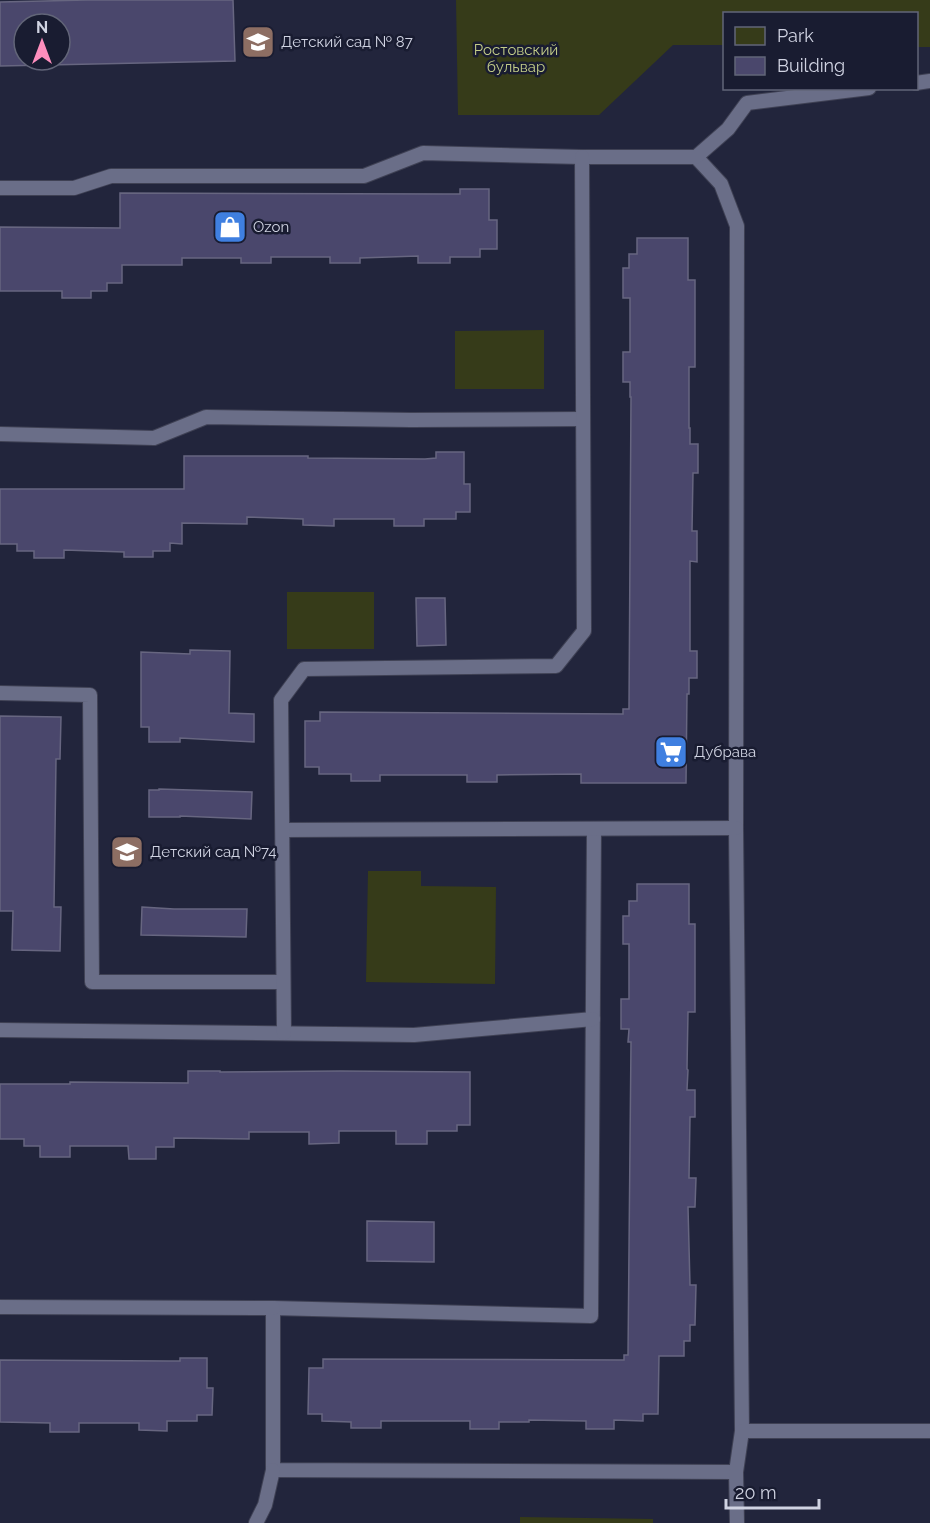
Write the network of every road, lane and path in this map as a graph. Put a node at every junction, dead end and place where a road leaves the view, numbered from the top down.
1 (853, 90) edge
2 (582, 157) junction
3 (696, 157) junction
4 (0, 188) edge
5 (583, 419) junction
6 (0, 434) edge
7 (0, 693) edge
8 (736, 828) junction
9 (594, 829) junction
10 (283, 830) junction
11 (283, 982) junction
12 (592, 1019) junction
13 (0, 1030) edge
14 (284, 1033) junction
15 (0, 1307) edge
16 (273, 1308) junction
17 (742, 1431) junction
18 (930, 1431) edge
19 (273, 1470) junction
20 (736, 1472) junction
21 (256, 1523) edge
22 (737, 1523) edge

1 - 3 lane
2 - 3 lane
2 - 4 lane
2 - 5 lane
3 - 8 lane
5 - 6 lane
5 - 10 lane
7 - 11 lane
8 - 9 lane
8 - 17 lane
9 - 10 lane
9 - 12 lane
10 - 11 lane
11 - 14 lane
12 - 14 lane
12 - 16 lane
13 - 14 lane
15 - 16 lane
16 - 19 lane
17 - 18 lane
17 - 20 lane
19 - 20 lane
19 - 21 lane
20 - 22 lane

